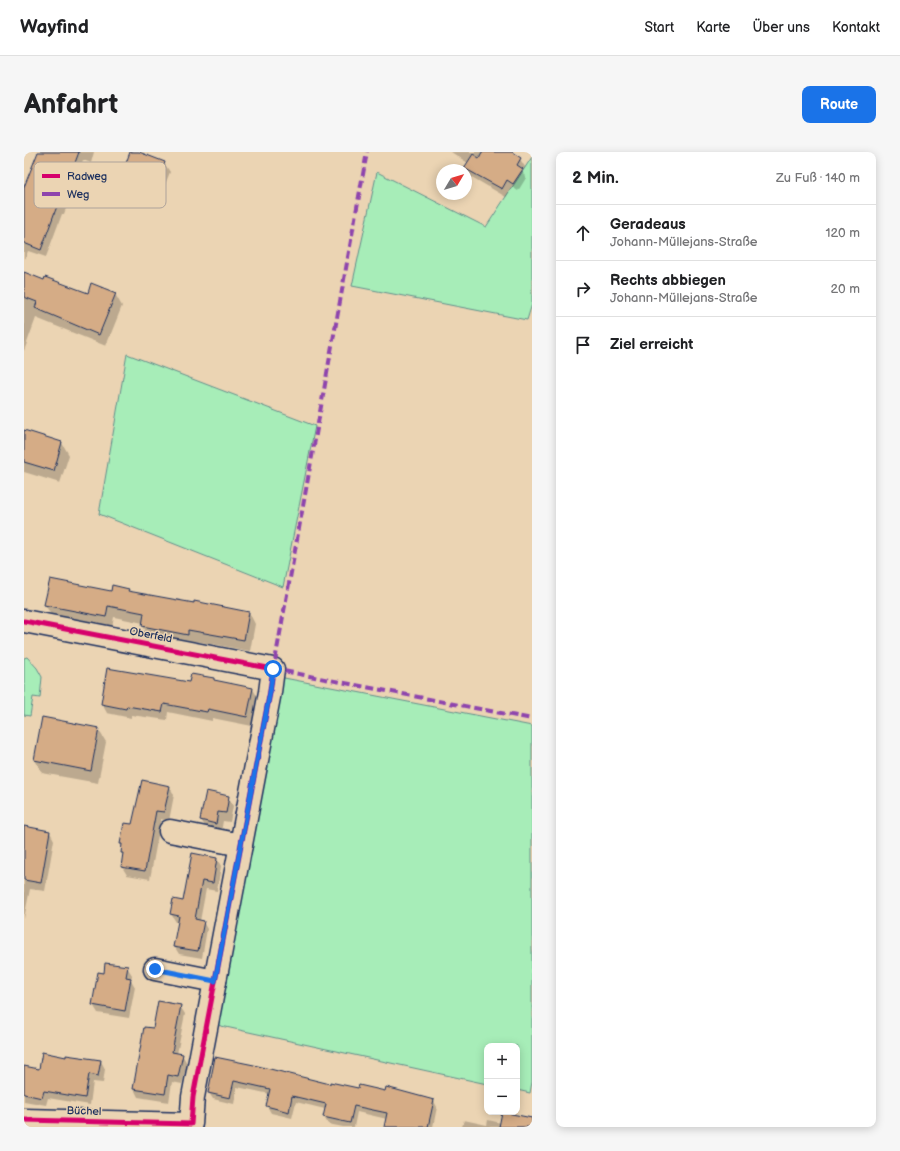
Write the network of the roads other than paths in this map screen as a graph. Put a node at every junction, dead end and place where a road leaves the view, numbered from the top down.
1 (24, 621) edge
2 (170, 831) dead end
3 (241, 845) junction
4 (155, 969) dead end
5 (215, 981) junction
6 (24, 1120) edge
7 (194, 1126) edge

1 - 3 street, Oberfeld
2 - 3 street
3 - 5 street
4 - 5 street
5 - 7 street
6 - 7 street, Büchel

